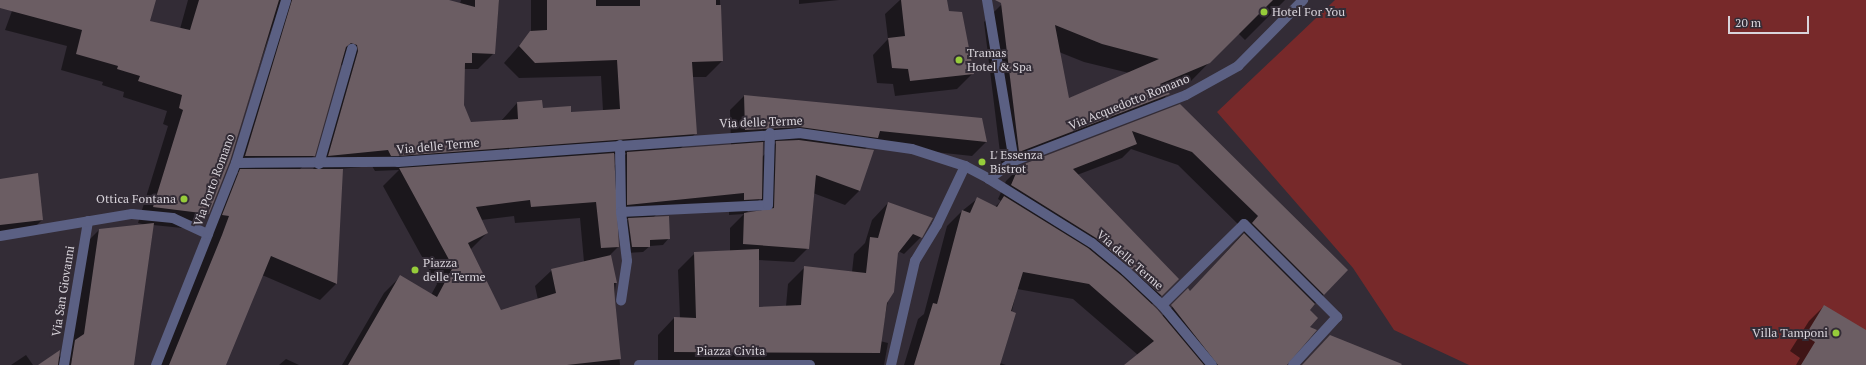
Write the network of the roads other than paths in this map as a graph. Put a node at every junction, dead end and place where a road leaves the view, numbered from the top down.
1 (286, 0) edge
2 (987, 0) edge
3 (1303, 0) edge
4 (352, 49) dead end
5 (770, 134) junction
6 (620, 145) junction
7 (1014, 161) junction
8 (236, 163) junction
9 (319, 164) junction
10 (965, 166) junction
11 (989, 179) junction
12 (621, 212) junction
13 (88, 221) junction
14 (208, 234) junction
15 (0, 236) edge
16 (621, 301) dead end
17 (1162, 305) junction
18 (653, 364) edge
19 (64, 365) edge
20 (156, 365) edge
21 (639, 365) edge
22 (810, 365) edge
23 (891, 365) edge
24 (1212, 365) edge
25 (1293, 365) edge

1 - 8 street, Via Porto Romano
2 - 7 street
3 - 7 street, Via Acquedotto Romano
4 - 9 street
5 - 6 street, Via delle Terme
5 - 10 street, Via delle Terme
5 - 12 street
6 - 9 street, Via delle Terme
6 - 12 street
7 - 11 street, Via Acquedotto Romano
8 - 9 street, Via delle Terme
8 - 14 street, Via Porto Romano
10 - 11 street, Via delle Terme
10 - 23 street
11 - 17 street, Via delle Terme
12 - 16 street
13 - 14 street
13 - 15 street
13 - 19 street, Via San Giovanni
14 - 20 street, Via Porto Romano
17 - 24 street, Via delle Terme
17 - 25 street
18 - 21 street, Piazza Civita
18 - 22 street, Piazza Civita

